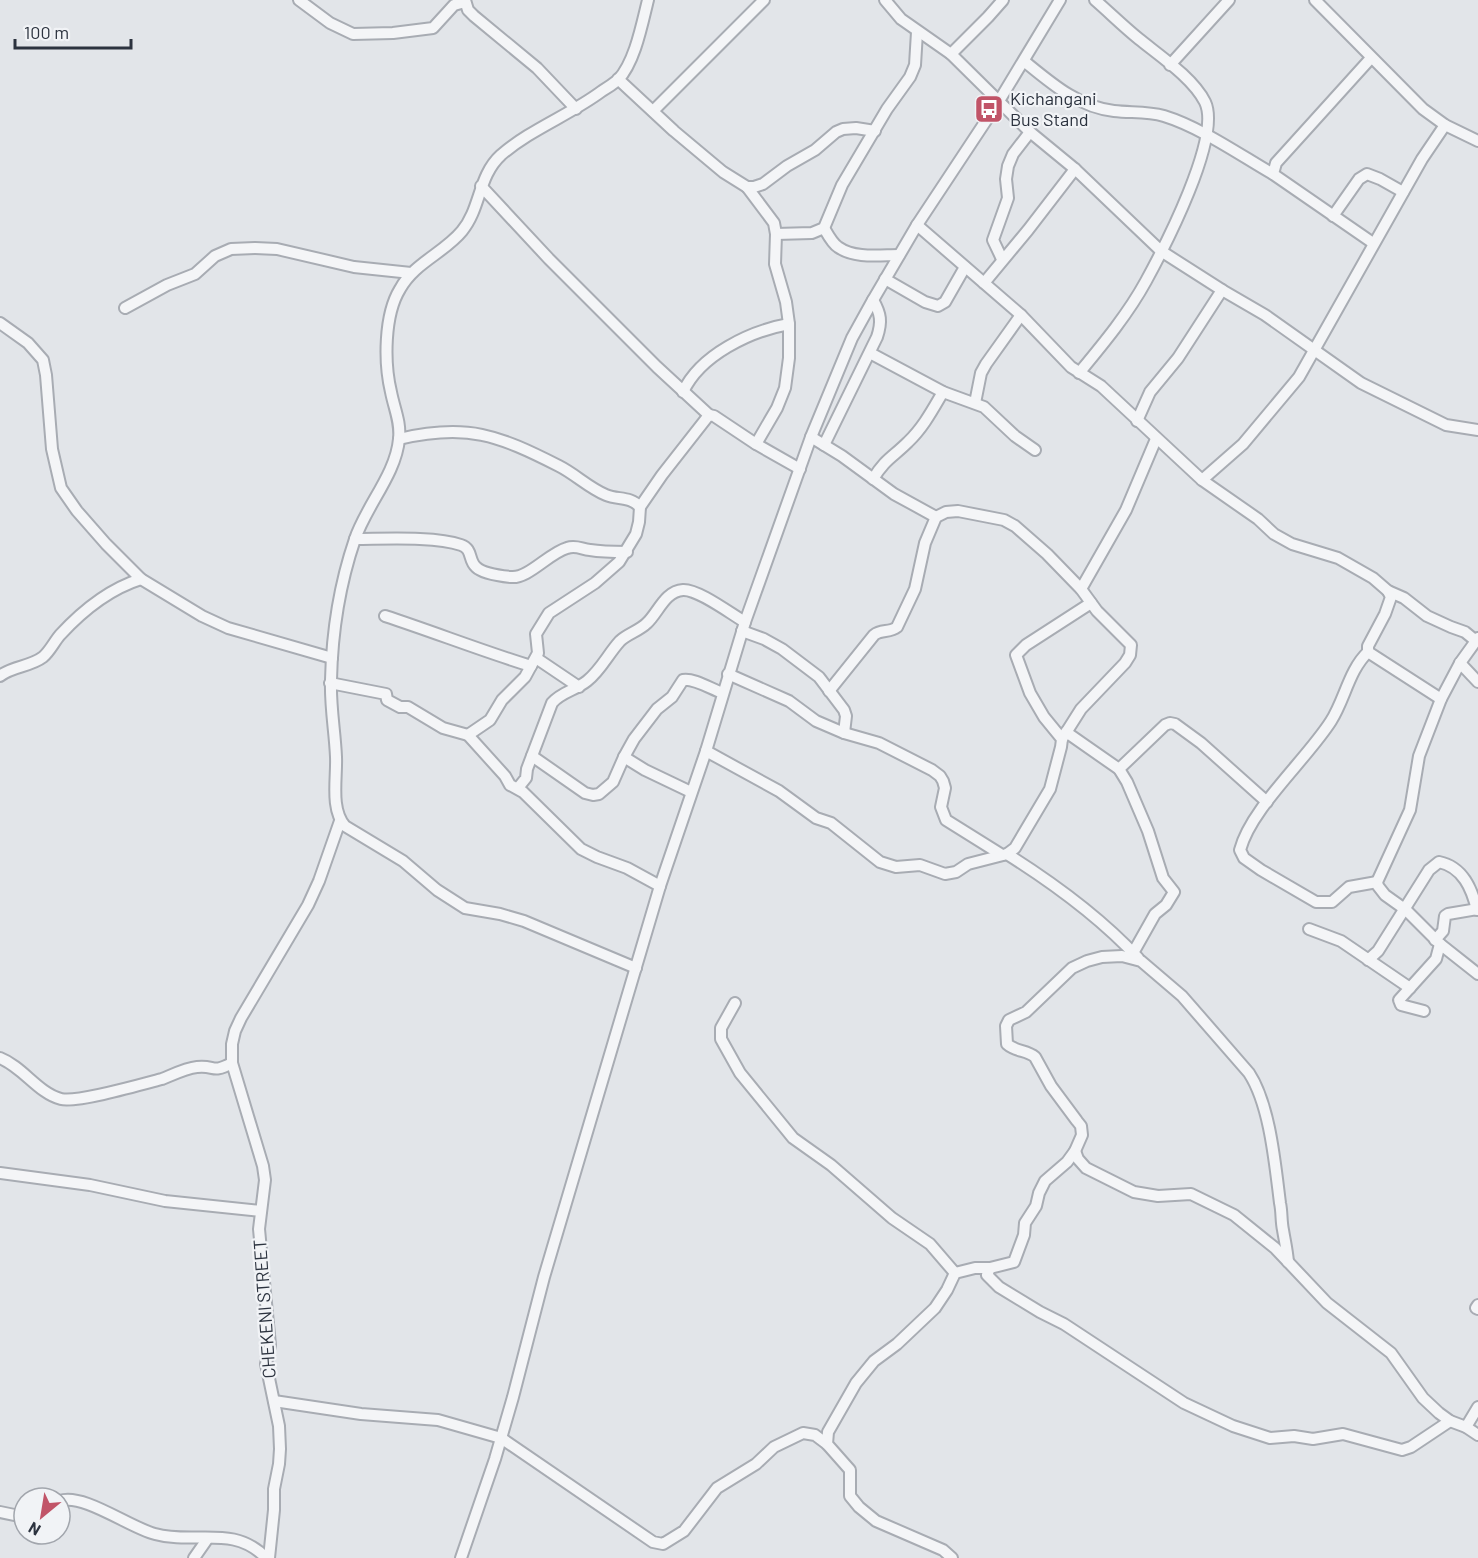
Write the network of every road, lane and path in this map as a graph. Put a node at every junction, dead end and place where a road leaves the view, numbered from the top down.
1 (299, 0) edge
2 (648, 0) edge
3 (764, 0) edge
4 (1003, 0) edge
5 (1060, 0) edge
6 (1095, 0) edge
7 (1229, 0) edge
8 (1316, 0) edge
9 (465, 1) edge
10 (892, 2) edge
11 (917, 32) junction
12 (951, 54) junction
13 (1371, 58) junction
14 (1024, 61) junction
15 (1170, 65) junction
16 (618, 79) junction
17 (999, 101) junction
18 (576, 109) junction
19 (653, 111) junction
20 (1445, 125) junction
21 (875, 131) junction
22 (1030, 132) junction
23 (1207, 136) junction
24 (1478, 141) edge
25 (1075, 169) junction
26 (1273, 174) junction
27 (481, 186) junction
28 (747, 187) junction
29 (1403, 192) junction
30 (1334, 216) junction
31 (917, 225) junction
32 (824, 228) junction
33 (776, 234) junction
34 (1373, 243) junction
35 (1161, 251) junction
36 (899, 255) junction
37 (1002, 260) junction
38 (965, 267) junction
39 (411, 273) junction
40 (885, 279) junction
41 (984, 282) junction
42 (1222, 290) junction
43 (873, 300) junction
44 (125, 308) dead end
45 (1021, 315) junction
46 (0, 323) edge
47 (789, 324) junction
48 (1314, 351) junction
49 (870, 353) junction
50 (1079, 373) junction
51 (683, 392) junction
52 (943, 392) junction
53 (975, 402) junction
54 (709, 415) junction
55 (1137, 421) junction
56 (1478, 430) edge
57 (811, 437) junction
58 (399, 439) junction
59 (1156, 439) junction
60 (756, 444) junction
61 (824, 445) junction
62 (1035, 450) dead end
63 (800, 469) junction
64 (873, 479) junction
65 (1202, 480) junction
66 (640, 507) junction
67 (936, 517) junction
68 (355, 538) junction
69 (627, 552) junction
70 (141, 579) junction
71 (1082, 589) junction
72 (1388, 591) junction
73 (1091, 603) junction
74 (385, 616) dead end
75 (743, 627) junction
76 (1477, 640) edge
77 (1368, 652) junction
78 (332, 658) junction
79 (534, 662) junction
80 (1460, 663) junction
81 (728, 674) junction
82 (0, 676) edge
83 (1478, 682) edge
84 (330, 683) junction
85 (579, 687) junction
86 (829, 692) junction
87 (723, 693) junction
88 (1441, 699) junction
89 (844, 733) junction
90 (468, 735) junction
91 (1064, 736) junction
92 (706, 751) junction
93 (532, 756) junction
94 (624, 757) junction
95 (1119, 769) junction
96 (518, 788) junction
97 (691, 792) junction
98 (1267, 802) junction
99 (340, 821) junction
100 (1004, 855) junction
101 (1377, 882) junction
102 (660, 886) junction
103 (1478, 909) edge
104 (1406, 910) junction
105 (1309, 929) dead end
106 (1438, 942) junction
107 (1137, 957) junction
108 (1368, 960) junction
109 (636, 968) junction
110 (1478, 974) edge
111 (1410, 988) junction
112 (735, 1003) dead end
113 (1424, 1011) dead end
114 (0, 1058) edge
115 (232, 1063) junction
116 (1075, 1151) junction
117 (0, 1173) edge
118 (261, 1211) junction
119 (1288, 1262) junction
120 (990, 1268) junction
121 (955, 1273) junction
122 (1478, 1305) edge
123 (1478, 1309) edge
124 (274, 1401) junction
125 (1478, 1407) edge
126 (1450, 1421) junction
127 (1466, 1427) junction
128 (1478, 1434) edge
129 (501, 1438) junction
130 (827, 1444) junction
131 (72, 1500) edge
132 (208, 1538) junction
133 (194, 1558) edge
134 (267, 1558) edge
135 (461, 1558) edge
136 (952, 1558) edge

1 - 9 street
2 - 16 street
3 - 19 street
4 - 12 street
5 - 14 street
6 - 15 street
7 - 15 street
8 - 13 street
9 - 18 street
10 - 11 street
11 - 12 street
11 - 21 street
12 - 17 street
13 - 20 street
13 - 26 street
14 - 17 street
14 - 23 street
15 - 23 street
16 - 18 street
16 - 19 street
17 - 22 street
17 - 31 street
18 - 27 street
19 - 28 street
20 - 24 street
20 - 29 street
21 - 28 street
21 - 32 street
22 - 25 street
22 - 37 street
23 - 26 street
23 - 35 street
25 - 35 street
25 - 37 street
26 - 30 street
27 - 39 street
27 - 51 street
28 - 33 street
29 - 30 street
29 - 34 street
30 - 34 street
31 - 36 street
31 - 38 street
32 - 33 street
32 - 36 street
33 - 47 street
34 - 48 street
35 - 42 street
35 - 50 street
36 - 40 street
37 - 41 street
38 - 40 street
38 - 41 street
39 - 44 street
39 - 58 street
40 - 43 street
41 - 45 street
42 - 48 street
42 - 55 street
43 - 49 street
43 - 57 street
45 - 50 street
45 - 53 street
46 - 70 street
47 - 51 street
47 - 60 street
48 - 56 street
48 - 65 street
49 - 52 street
49 - 61 street
50 - 55 street
51 - 54 street
52 - 53 street
52 - 64 street
53 - 62 street
54 - 60 street
54 - 66 street
55 - 59 street
57 - 61 street
57 - 63 street
58 - 66 street
58 - 68 street
59 - 65 street
59 - 71 street
60 - 63 street
61 - 64 street
63 - 75 street
64 - 67 street
65 - 72 street
66 - 69 street
67 - 71 street
67 - 86 street
68 - 69 street
68 - 78 street
69 - 79 street
70 - 78 street
70 - 82 street
71 - 73 street
72 - 76 street
72 - 77 street
73 - 91 street
73 - 91 street
74 - 79 street
75 - 81 street
75 - 85 street
75 - 86 street
76 - 80 street
77 - 88 street
77 - 98 street
78 - 84 street
79 - 85 street
79 - 90 street
80 - 83 street
80 - 88 street
81 - 87 street
81 - 89 street
84 - 90 street
84 - 99 street
85 - 93 street
86 - 89 street
87 - 92 street
87 - 94 street
88 - 101 street
89 - 100 street
90 - 96 street
91 - 95 street
91 - 100 street
92 - 97 street
92 - 100 street
93 - 94 street
93 - 96 street
94 - 97 street
95 - 98 street
95 - 107 street
96 - 102 street
97 - 102 street
98 - 101 street
99 - 109 street
99 - 115 street
100 - 107 street
101 - 104 street
102 - 109 street
103 - 104 street
103 - 106 street
104 - 106 street
104 - 108 street
105 - 108 street
106 - 110 street
106 - 111 street
107 - 116 street
107 - 119 street
108 - 111 street
109 - 129 street
111 - 113 street
112 - 121 street
114 - 115 street
115 - 118 street, CHEKENI STREET
116 - 119 street
116 - 120 street
117 - 118 street
118 - 124 street, CHEKENI STREET
119 - 126 street
120 - 121 street
120 - 126 street
121 - 130 street
122 - 123 street
124 - 129 street
124 - 134 street, CHEKENI STREET
125 - 127 street
126 - 127 street
127 - 128 street
129 - 130 street
129 - 135 street
130 - 136 street
131 - 132 street
132 - 133 street
132 - 134 street

